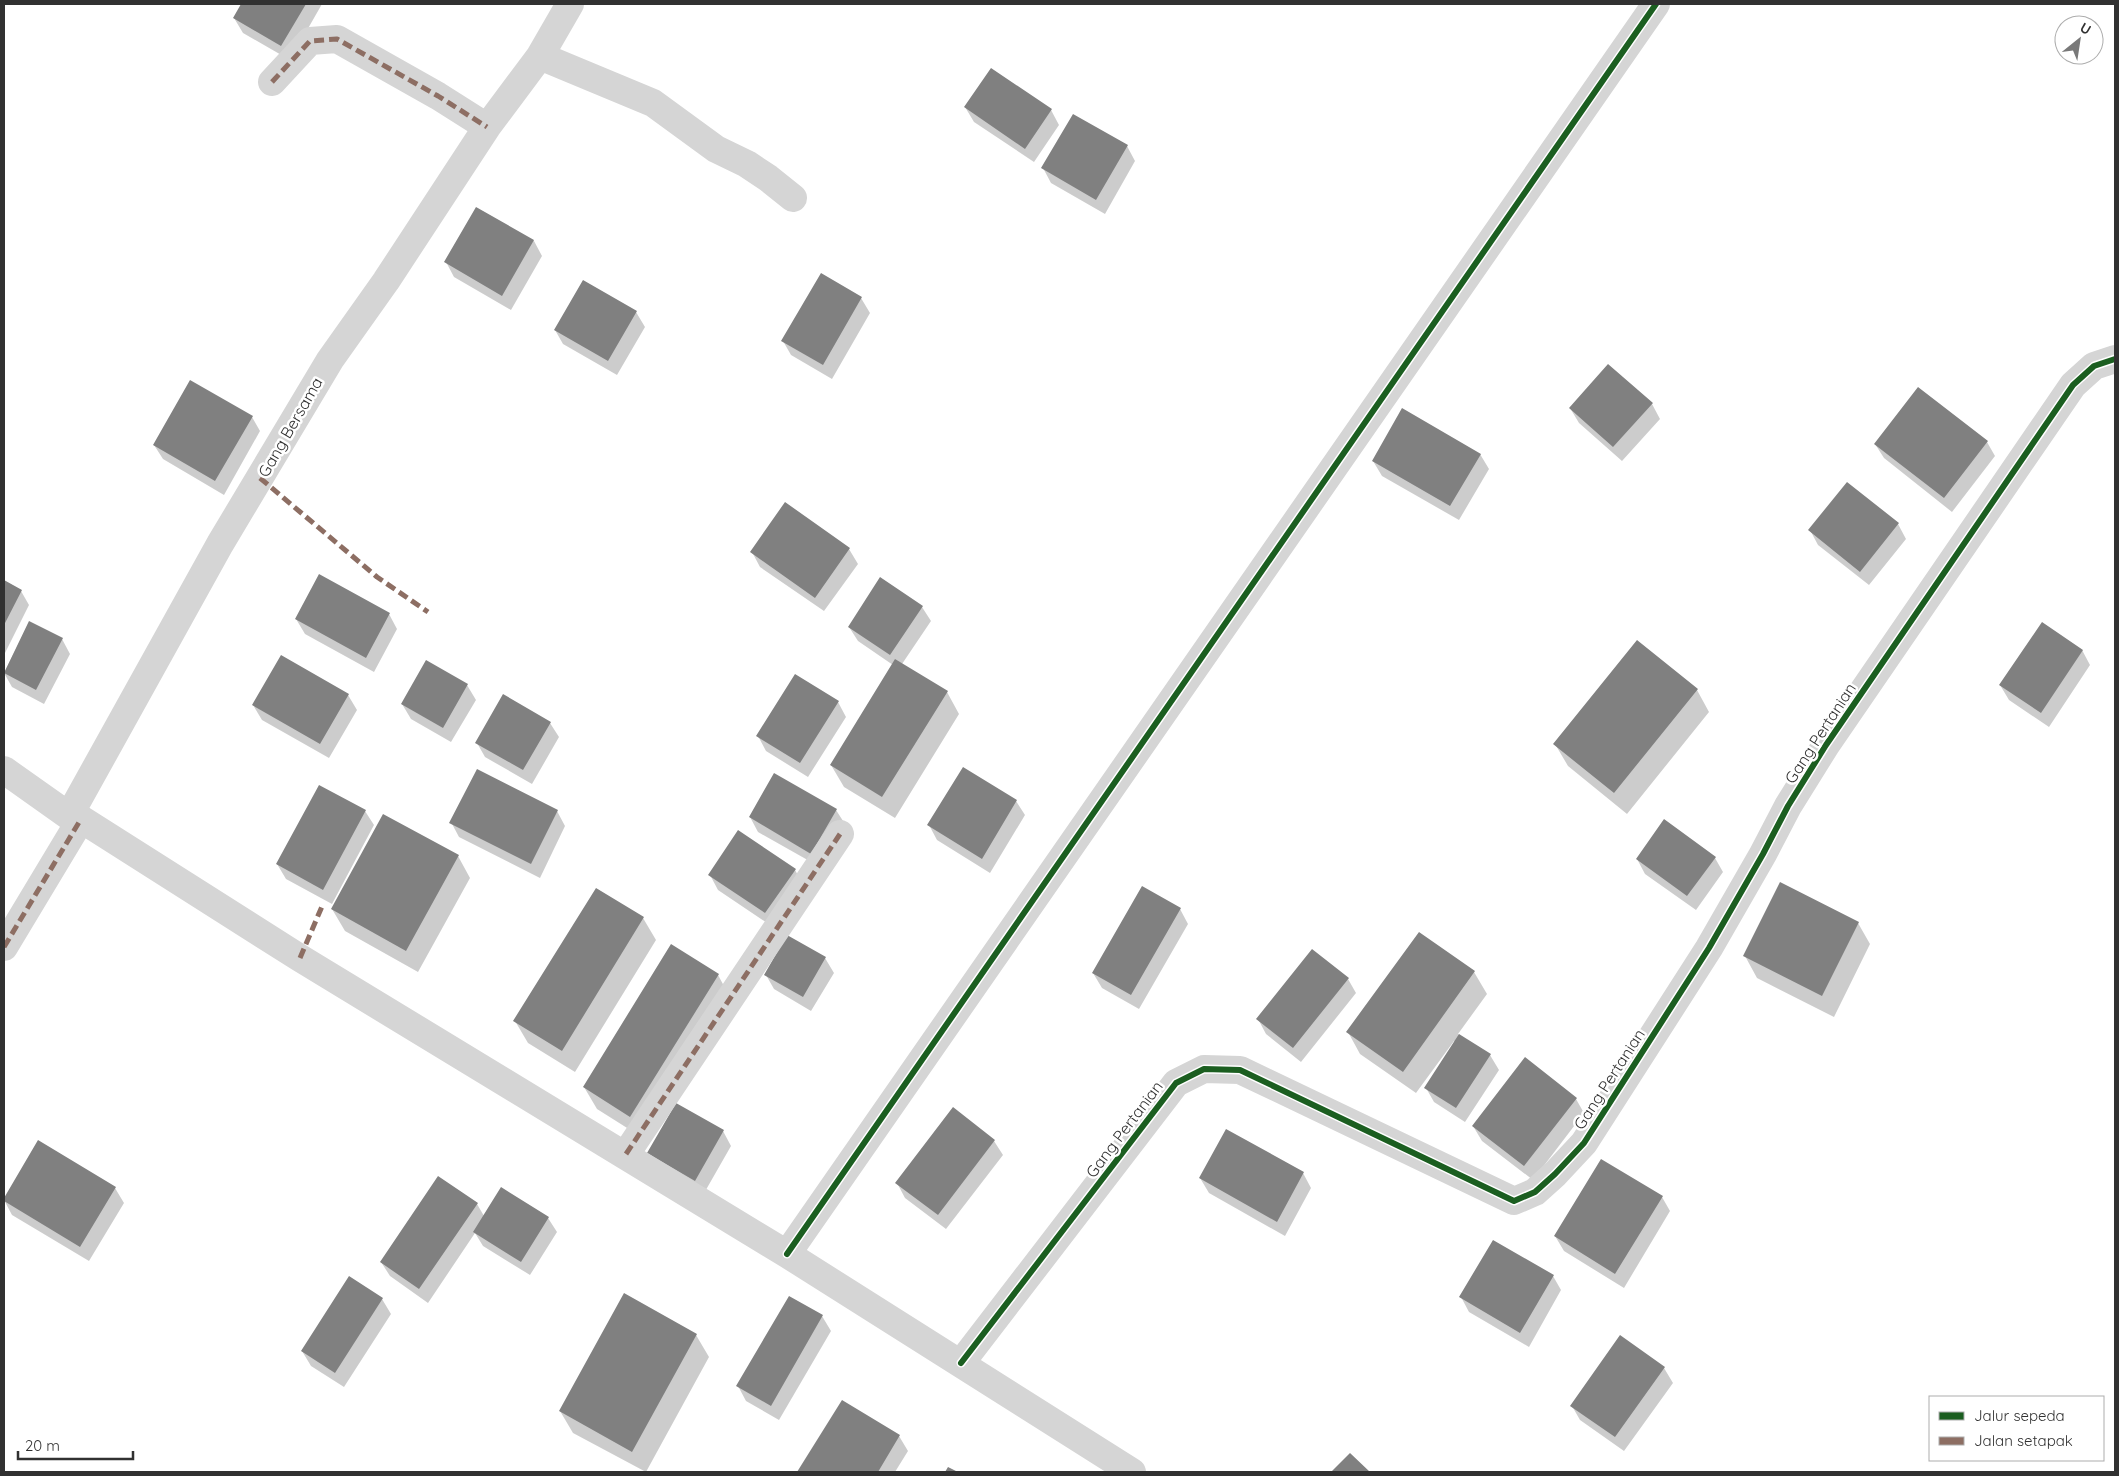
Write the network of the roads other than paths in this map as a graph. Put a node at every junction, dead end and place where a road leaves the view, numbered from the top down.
1 (570, 4) edge
2 (1656, 4) edge
3 (540, 56) junction
4 (272, 82) dead end
5 (487, 127) junction
6 (793, 198) dead end
7 (2115, 359) edge
8 (4, 770) edge
9 (75, 818) junction
10 (840, 834) dead end
11 (4, 947) edge
12 (626, 1154) junction
13 (787, 1254) junction
14 (961, 1363) junction
15 (1132, 1472) edge

1 - 3 street, Gang Bersama
2 - 13 street
3 - 5 street, Gang Bersama
3 - 6 street
4 - 5 street
5 - 9 street, Gang Bersama
7 - 14 street, Gang Pertanian
8 - 9 street
9 - 11 street, Gang Bersama
9 - 12 street
10 - 12 street
12 - 13 street
13 - 14 street
14 - 15 street

